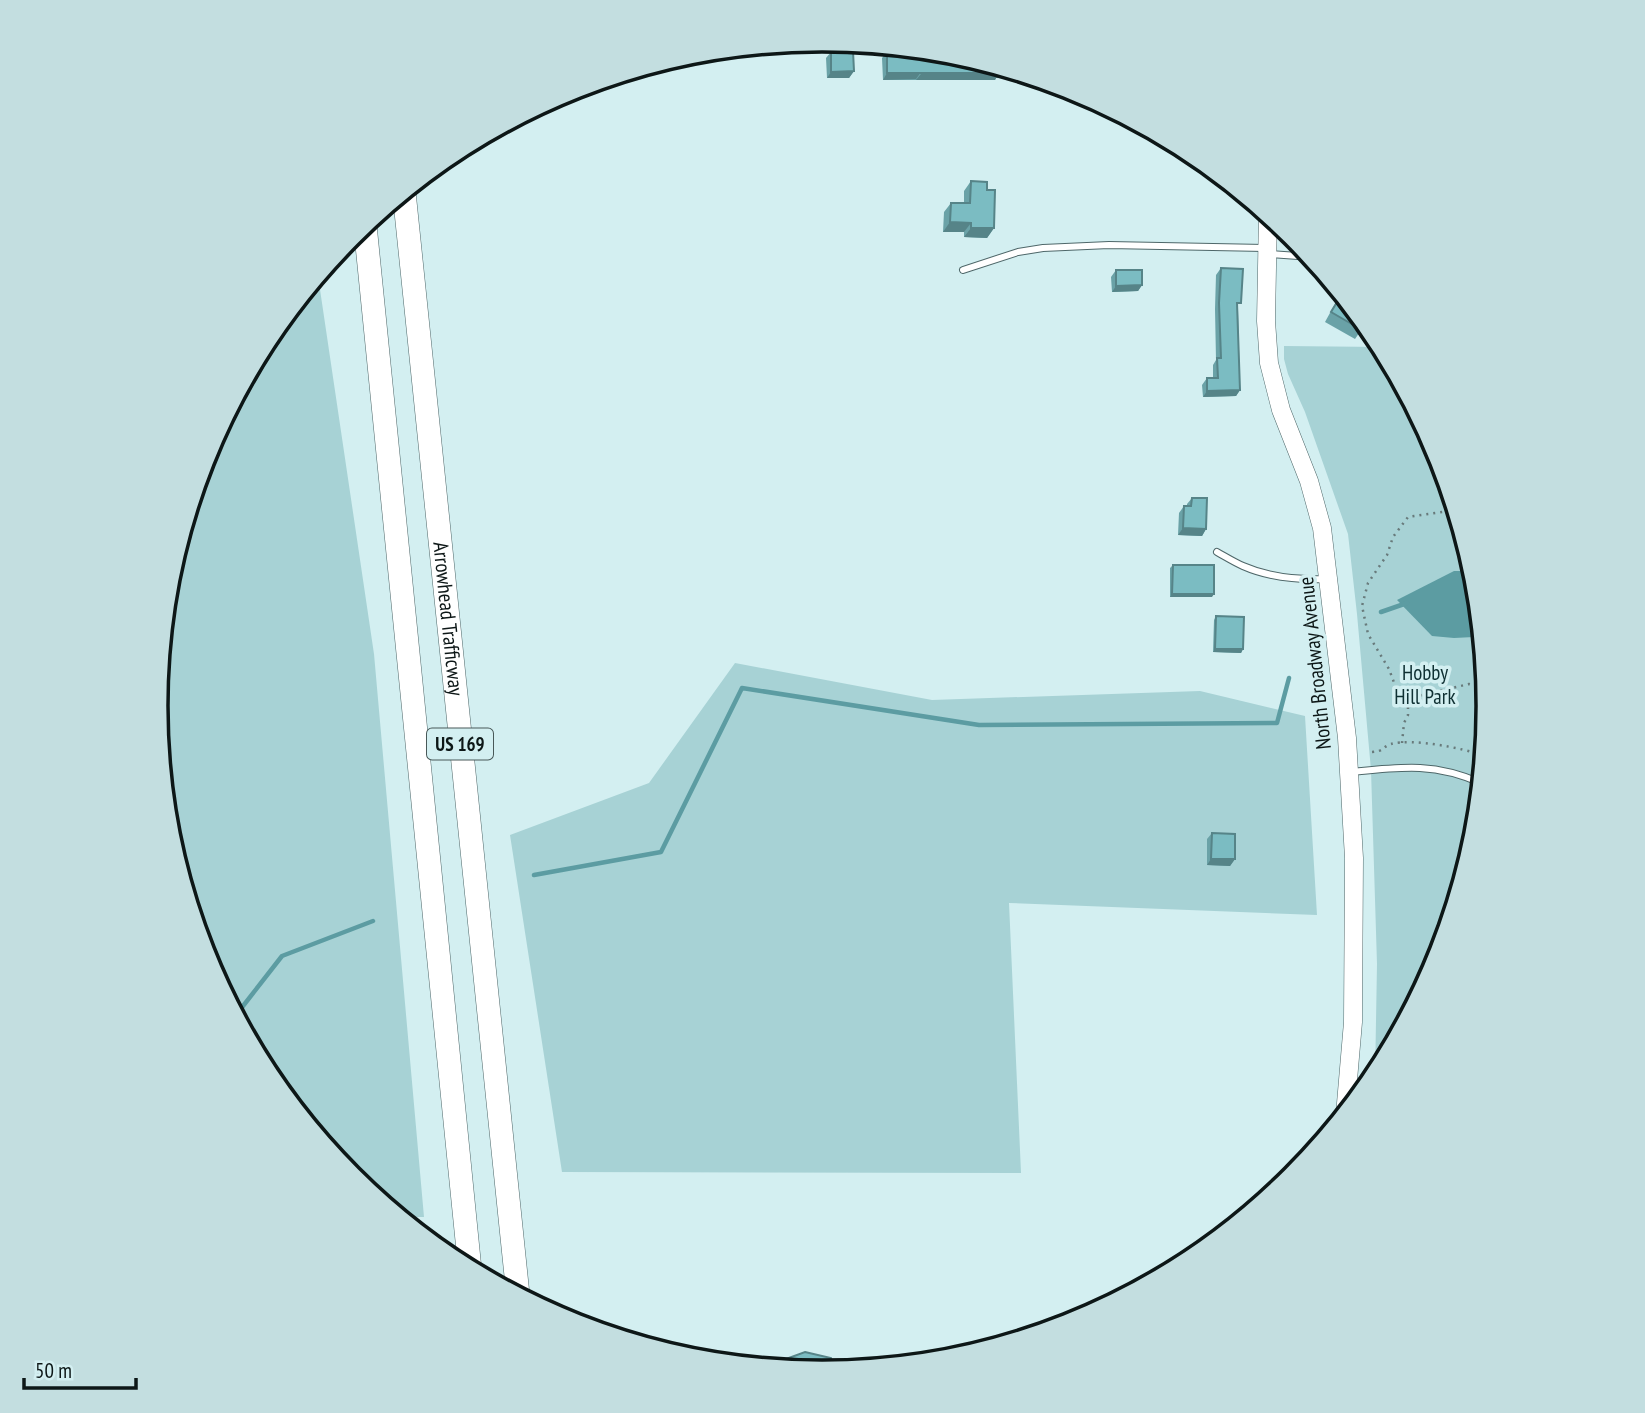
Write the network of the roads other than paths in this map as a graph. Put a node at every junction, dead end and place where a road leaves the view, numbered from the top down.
1 (405, 203) edge
2 (1268, 228) edge
3 (366, 238) edge
4 (1267, 251) junction
5 (1295, 255) edge
6 (963, 270) dead end
7 (1217, 552) dead end
8 (1328, 579) junction
9 (1349, 772) junction
10 (1472, 780) edge
11 (1347, 1097) edge
12 (469, 1256) edge
13 (517, 1285) edge

1 - 13 highway, Arrowhead Trafficway / US 169
2 - 4 street, North Broadway Avenue
3 - 12 highway, Arrowhead Trafficway / US 169
4 - 5 lane
4 - 6 lane
4 - 8 street, North Broadway Avenue
7 - 8 lane
8 - 9 street, North Broadway Avenue
9 - 10 lane
9 - 11 street, North Broadway Avenue

